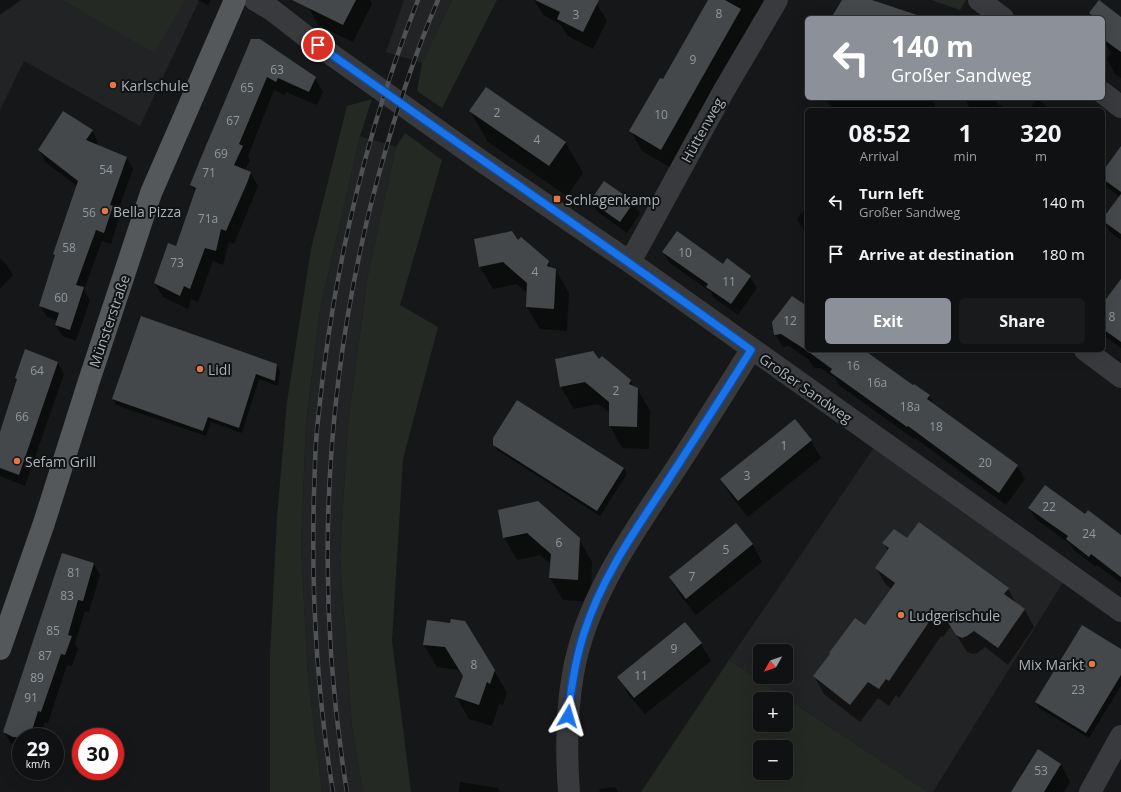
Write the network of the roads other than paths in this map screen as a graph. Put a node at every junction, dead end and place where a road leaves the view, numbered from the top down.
1 (235, 0) edge
2 (255, 0) edge
3 (777, 0) edge
4 (979, 0) edge
5 (1000, 16) edge
6 (1105, 94) edge
7 (1121, 106) edge
8 (630, 262) junction
9 (751, 350) junction
10 (1088, 352) edge
11 (1121, 377) edge
12 (1121, 611) edge
13 (0, 649) edge
14 (1121, 736) edge
15 (569, 792) edge
16 (1090, 792) edge

1 - 13 main road, Münsterstraße
2 - 8 street, Großer Sandweg
3 - 8 street, Hüttenweg
4 - 5 street
6 - 7 street
8 - 9 street, Großer Sandweg
9 - 12 street, Großer Sandweg
9 - 15 street
10 - 11 street
14 - 16 street

